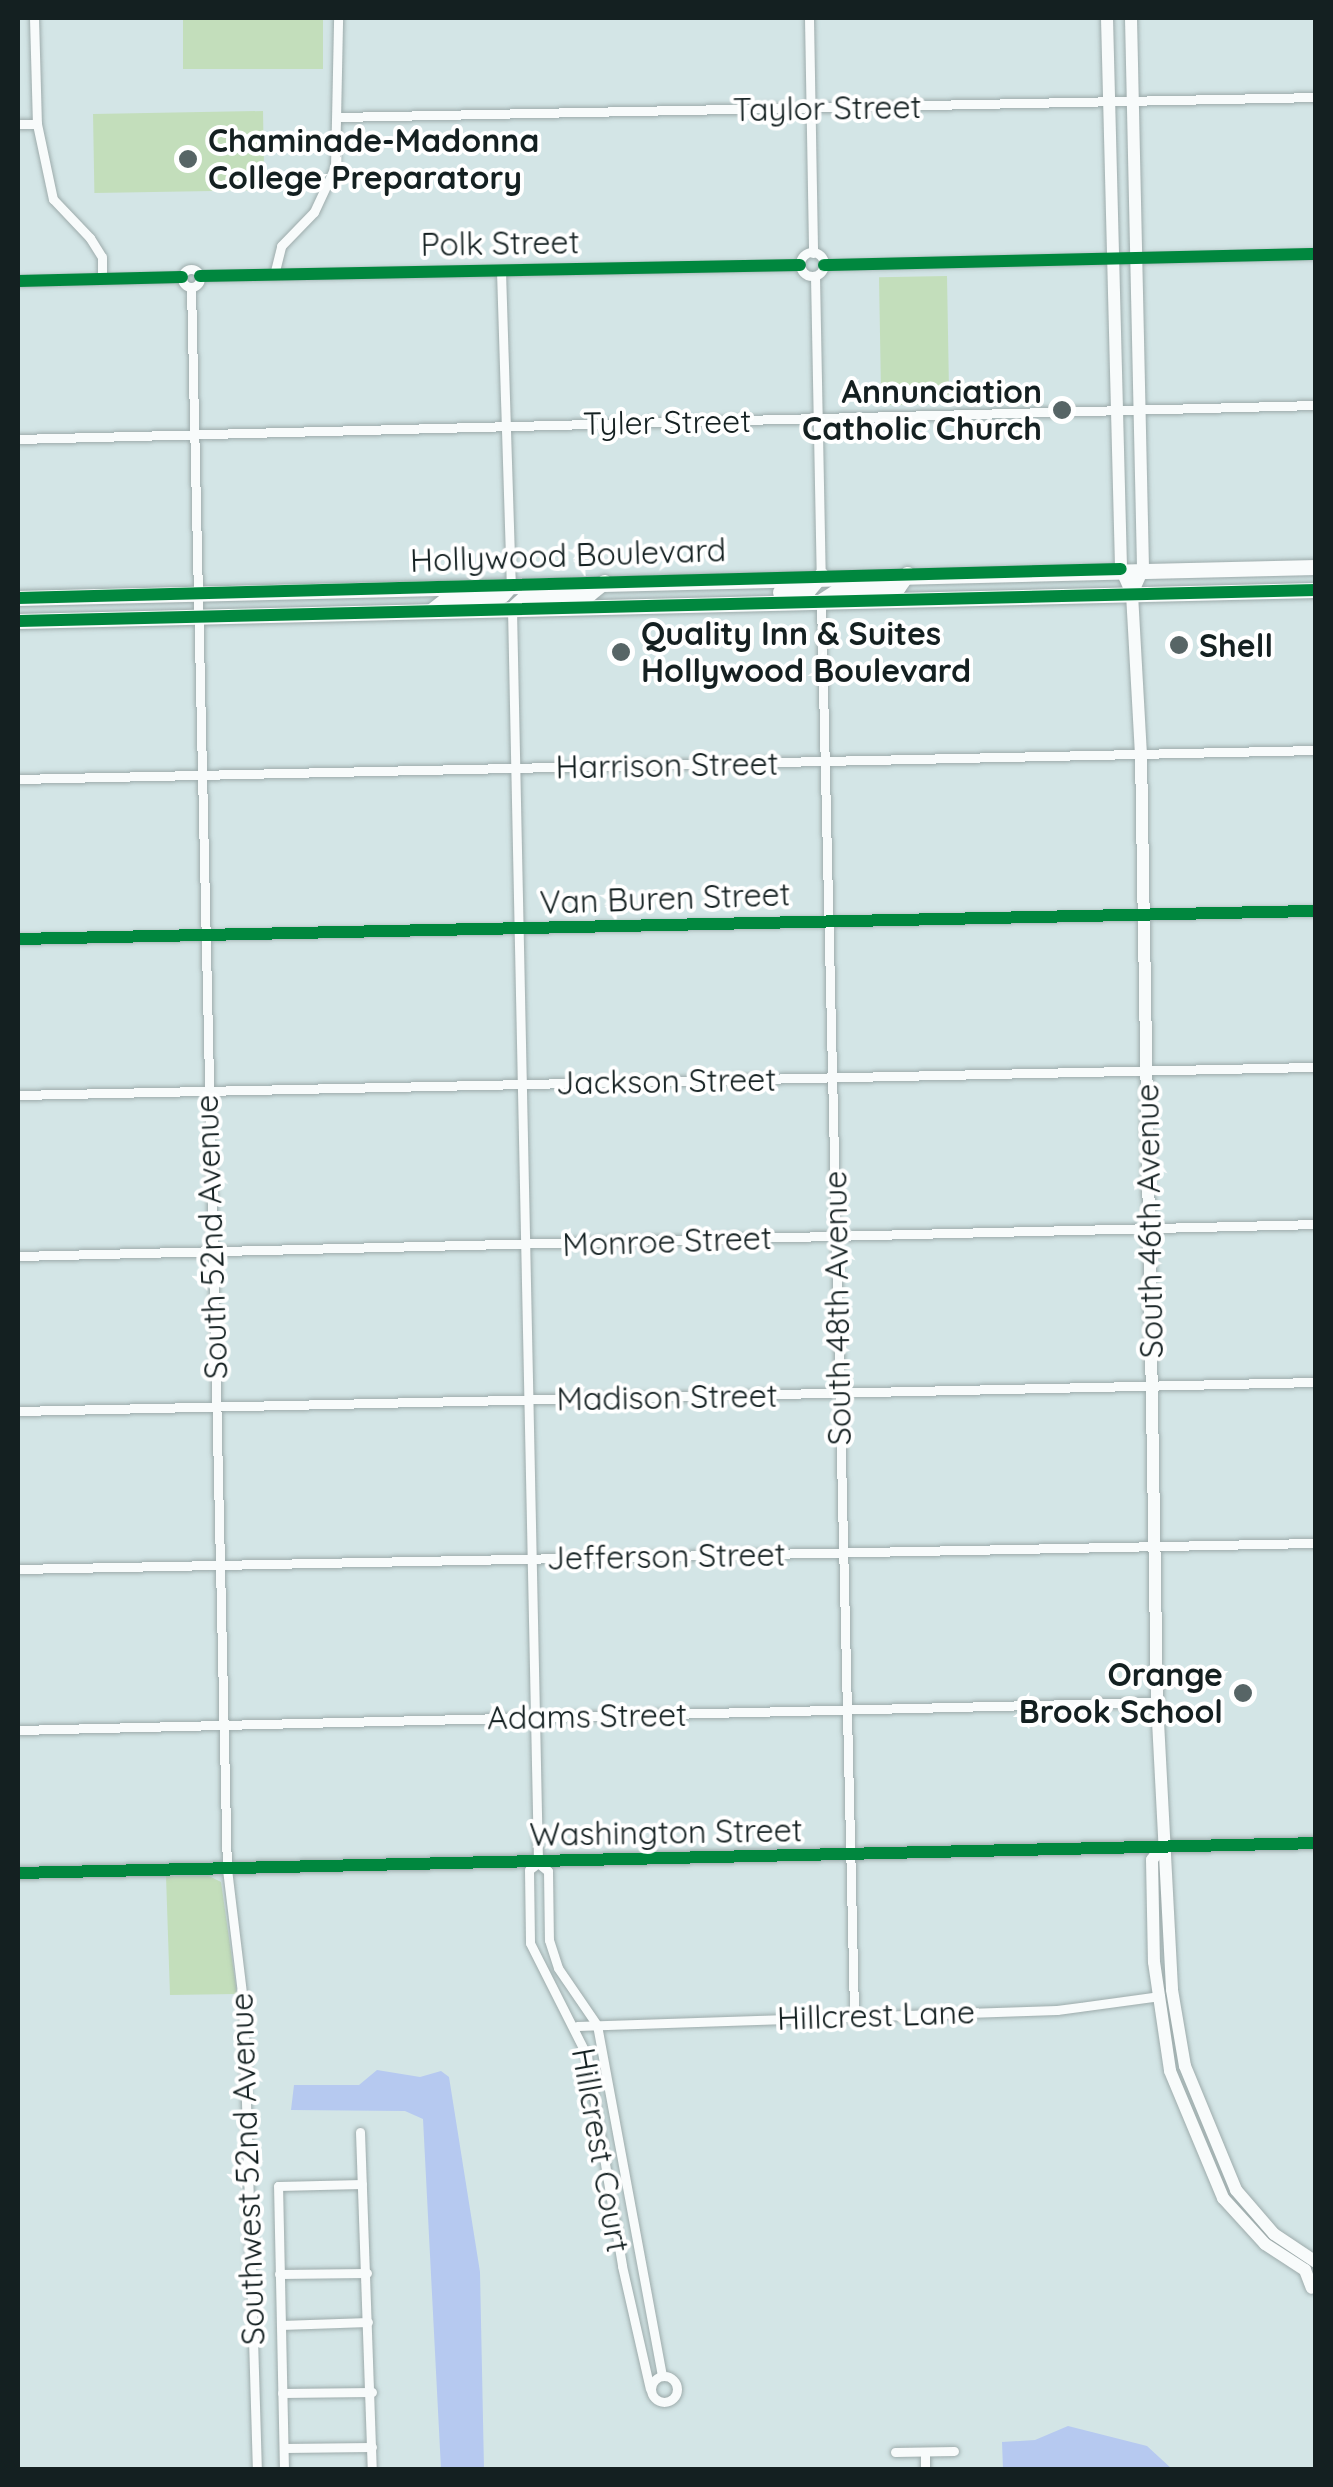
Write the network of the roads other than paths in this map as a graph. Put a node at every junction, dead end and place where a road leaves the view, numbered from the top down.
1 (34, 18) edge
2 (338, 18) edge
3 (809, 18) edge
4 (1107, 18) edge
5 (1131, 18) edge
6 (1316, 96) edge
7 (1133, 101) junction
8 (1109, 102) junction
9 (811, 108) junction
10 (340, 117) junction
11 (18, 124) edge
12 (37, 124) junction
13 (813, 253) junction
14 (1316, 254) edge
15 (1136, 256) junction
16 (1113, 257) junction
17 (824, 264) junction
18 (800, 265) junction
19 (501, 271) junction
20 (274, 275) junction
21 (200, 276) junction
22 (815, 276) junction
23 (182, 277) junction
24 (102, 279) junction
25 (18, 281) edge
26 (191, 287) junction
27 (1316, 405) edge
28 (1116, 412) junction
29 (1140, 412) junction
30 (820, 418) junction
31 (504, 426) junction
32 (194, 436) junction
33 (18, 439) edge
34 (1316, 567) edge
35 (1121, 569) junction
36 (1143, 569) junction
37 (907, 574) junction
38 (821, 575) junction
39 (604, 582) junction
40 (511, 584) junction
41 (1316, 590) edge
42 (1132, 594) junction
43 (18, 598) edge
44 (821, 602) junction
45 (725, 604) junction
46 (200, 605) junction
47 (512, 608) junction
48 (431, 610) junction
49 (18, 621) edge
50 (1316, 750) edge
51 (1141, 754) junction
52 (826, 761) junction
53 (515, 768) junction
54 (202, 775) junction
55 (18, 779) edge
56 (1316, 911) edge
57 (1144, 917) junction
58 (828, 920) junction
59 (518, 932) junction
60 (205, 935) junction
61 (18, 939) edge
62 (1316, 1068) edge
63 (1146, 1071) junction
64 (832, 1078) junction
65 (522, 1084) junction
66 (206, 1091) junction
67 (18, 1095) edge
68 (1316, 1224) edge
69 (1149, 1228) junction
70 (836, 1236) junction
71 (526, 1244) junction
72 (211, 1252) junction
73 (18, 1256) edge
74 (1316, 1382) edge
75 (1152, 1386) junction
76 (838, 1393) junction
77 (529, 1400) junction
78 (215, 1407) junction
79 (18, 1411) edge
80 (1316, 1543) edge
81 (1154, 1546) junction
82 (841, 1552) junction
83 (532, 1558) junction
84 (220, 1564) junction
85 (18, 1569) edge
86 (1157, 1702) junction
87 (845, 1710) junction
88 (536, 1718) junction
89 (225, 1725) junction
90 (18, 1730) edge
91 (1316, 1843) edge
92 (1161, 1848) junction
93 (848, 1855) junction
94 (538, 1862) junction
95 (227, 1870) junction
96 (18, 1873) edge
97 (1172, 1990) junction
98 (1156, 1998) junction
99 (854, 2014) junction
100 (596, 2025) junction
101 (576, 2026) junction
102 (360, 2132) dead end
103 (362, 2184) junction
104 (1316, 2262) edge
105 (279, 2274) junction
106 (366, 2274) junction
107 (1314, 2288) edge
108 (368, 2322) junction
109 (280, 2325) junction
110 (662, 2376) junction
111 (650, 2389) junction
112 (372, 2392) junction
113 (282, 2393) junction
114 (372, 2447) junction
115 (284, 2448) junction
116 (954, 2451) dead end
117 (895, 2452) dead end
118 (925, 2452) junction
119 (256, 2470) edge
120 (284, 2470) edge
121 (372, 2470) edge
122 (925, 2470) edge

1 - 12 street
2 - 10 street
3 - 9 street
4 - 8 street
5 - 7 street
6 - 7 street, Taylor Street
7 - 8 street, Taylor Street
7 - 15 street
8 - 9 street, Taylor Street
8 - 16 street
9 - 10 street, Taylor Street
9 - 13 street
10 - 20 street
11 - 12 street
12 - 24 street
13 - 17 street
13 - 18 street
14 - 15 street
15 - 16 street
15 - 29 street
16 - 17 street
16 - 28 street
17 - 22 street
18 - 19 street, Polk Street
18 - 22 street
19 - 20 street, Polk Street
19 - 31 street
20 - 21 street, Polk Street
21 - 23 street, Polk Street
21 - 26 street
22 - 30 street
23 - 24 street, Polk Street
23 - 26 street
24 - 25 street, Polk Street
26 - 32 street, South 52nd Avenue
27 - 29 street, Tyler Street
28 - 29 street, Tyler Street
28 - 30 street, Tyler Street
28 - 35 street
29 - 36 street
30 - 31 street, Tyler Street
30 - 38 street
31 - 32 street, Tyler Street
31 - 40 street
32 - 33 street, Tyler Street
32 - 46 street, South 52nd Avenue
34 - 36 highway, Hollywood Boulevard
35 - 36 highway, Hollywood Boulevard
35 - 37 highway, Hollywood Boulevard
35 - 42 street
36 - 42 street
37 - 38 highway, Hollywood Boulevard
37 - 44 highway
38 - 39 highway, Hollywood Boulevard
38 - 45 highway
39 - 40 highway, Hollywood Boulevard
39 - 47 highway
40 - 46 highway, Hollywood Boulevard
40 - 48 highway
41 - 42 highway, Hollywood Boulevard
42 - 44 highway, Hollywood Boulevard
42 - 51 street, South 46th Avenue
43 - 46 highway, Hollywood Boulevard
44 - 45 highway, Hollywood Boulevard
44 - 52 street, South 48th Avenue
45 - 47 highway, Hollywood Boulevard
46 - 48 highway, Hollywood Boulevard
46 - 49 highway, Hollywood Boulevard
46 - 54 street, South 52nd Avenue
47 - 48 highway, Hollywood Boulevard
47 - 53 street
50 - 51 street, Harrison Street
51 - 52 street, Harrison Street
51 - 57 street, South 46th Avenue
52 - 53 street, Harrison Street
52 - 58 street, South 48th Avenue
53 - 54 street, Harrison Street
53 - 59 street
54 - 55 street, Harrison Street
54 - 60 street, South 52nd Avenue
56 - 57 street, Van Buren Street
57 - 58 street, Van Buren Street
57 - 63 street, South 46th Avenue
58 - 59 street, Van Buren Street
58 - 64 street, South 48th Avenue
59 - 60 street, Van Buren Street
59 - 65 street
60 - 61 street, Van Buren Street
60 - 66 street, South 52nd Avenue
62 - 63 street, Jackson Street
63 - 64 street, Jackson Street
63 - 69 street, South 46th Avenue
64 - 65 street, Jackson Street
64 - 70 street, South 48th Avenue
65 - 66 street, Jackson Street
65 - 71 street
66 - 67 street, Jackson Street
66 - 72 street, South 52nd Avenue
68 - 69 street, Monroe Street
69 - 70 street, Monroe Street
69 - 75 street, South 46th Avenue
70 - 71 street, Monroe Street
70 - 76 street, South 48th Avenue
71 - 72 street, Monroe Street
71 - 77 street
72 - 73 street, Monroe Street
72 - 78 street, South 52nd Avenue
74 - 75 street, Madison Street
75 - 76 street, Madison Street
75 - 81 street, South 46th Avenue
76 - 77 street, Madison Street
76 - 82 street, South 48th Avenue
77 - 78 street, Madison Street
77 - 83 street
78 - 79 street, Madison Street
78 - 84 street, South 52nd Avenue
80 - 81 street, Jefferson Street
81 - 82 street, Jefferson Street
81 - 86 street, South 46th Avenue
82 - 83 street, Jefferson Street
82 - 87 street, South 48th Avenue
83 - 84 street, Jefferson Street
83 - 88 street
84 - 85 street, Jefferson Street
84 - 89 street, South 52nd Avenue
86 - 87 street, Adams Street
86 - 92 street, South 46th Avenue
87 - 88 street, Adams Street
87 - 93 street, South 48th Avenue
88 - 89 street, Adams Street
88 - 94 street
89 - 90 street, Adams Street
89 - 95 street, South 52nd Avenue
91 - 92 street, Washington Street
92 - 93 street, Washington Street
92 - 97 street, South 46th Avenue
92 - 98 street, South 46th Avenue
93 - 94 street, Washington Street
93 - 99 street, South 48th Avenue
94 - 95 street, Washington Street
94 - 100 street, Hillcrest Court
94 - 101 street, Hillcrest Court
95 - 96 street, Washington Street
95 - 119 street, Southwest 52nd Avenue
97 - 98 street, Hillcrest Lane
97 - 104 street, South 46th Avenue
98 - 99 street, Hillcrest Lane
98 - 107 street, South 46th Avenue
99 - 100 street, Hillcrest Lane
100 - 101 street, Hillcrest Lane
100 - 110 street, Hillcrest Court
101 - 111 street, Hillcrest Court
102 - 103 street
103 - 105 street
103 - 106 street
105 - 106 street
105 - 109 street
106 - 108 street
108 - 109 street
108 - 112 street
109 - 113 street
110 - 111 street
110 - 111 street
112 - 113 street
112 - 114 street
113 - 115 street
114 - 115 street
114 - 121 street
115 - 120 street
116 - 118 street
117 - 118 street
118 - 122 street

